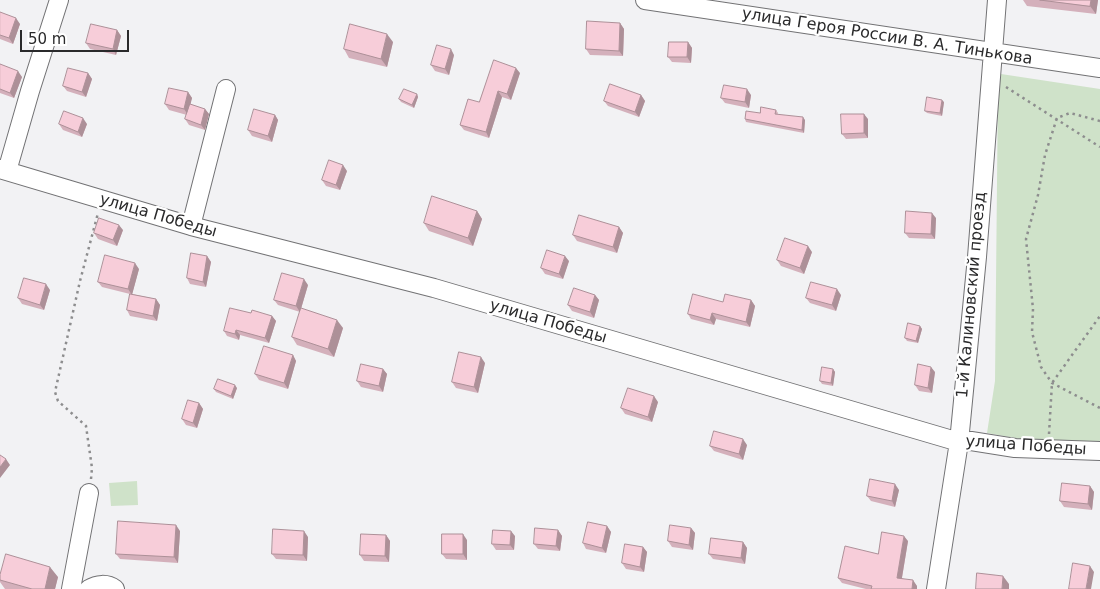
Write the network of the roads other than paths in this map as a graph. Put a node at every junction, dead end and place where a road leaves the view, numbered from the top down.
1 (59, 0) edge
2 (645, 0) edge
3 (996, 0) edge
4 (992, 53) junction
5 (1100, 68) edge
6 (226, 90) dead end
7 (3, 170) edge
8 (191, 226) junction
9 (959, 442) junction
10 (1100, 451) edge
11 (89, 493) dead end
12 (71, 589) edge
13 (89, 589) edge
14 (115, 589) edge
15 (936, 589) edge

1 - 7 street
2 - 4 street, улица Героя России В. А. Тинькова
3 - 4 street, 1-й Калиновский проезд
4 - 5 street, улица Героя России В. А. Тинькова
4 - 9 street, 1-й Калиновский проезд
6 - 8 street
7 - 8 street, улица Победы
8 - 9 street, улица Победы
9 - 10 street, улица Победы
9 - 15 street, 1-й Калиновский проезд
11 - 12 street
13 - 14 street

